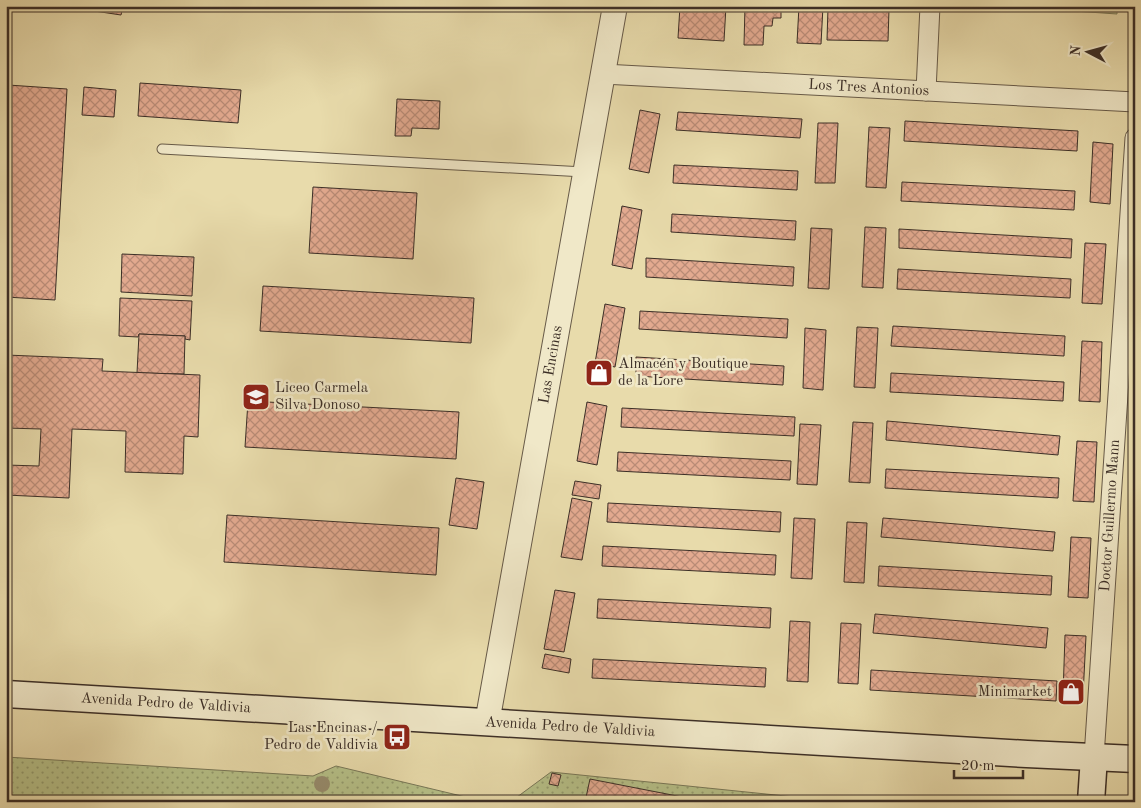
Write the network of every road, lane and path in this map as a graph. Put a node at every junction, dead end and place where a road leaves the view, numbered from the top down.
1 (616, 6) edge
2 (930, 6) edge
3 (603, 74) junction
4 (926, 91) junction
5 (1135, 102) edge
6 (1135, 138) edge
7 (162, 148) dead end
8 (586, 172) junction
9 (6, 694) edge
10 (487, 723) junction
11 (1094, 757) junction
12 (1135, 759) edge
13 (1091, 802) edge

1 - 3 street, Las Encinas
2 - 4 street
3 - 4 street, Los Tres Antonios
3 - 8 street, Las Encinas
4 - 5 street, Los Tres Antonios
6 - 11 street, Doctor Guillermo Mann
7 - 8 lane
8 - 10 street, Las Encinas
9 - 10 main road, Avenida Pedro de Valdivia
10 - 11 main road, Avenida Pedro de Valdivia
11 - 12 main road, Avenida Pedro de Valdivia
11 - 13 main road, Doctor Guillermo Mann

